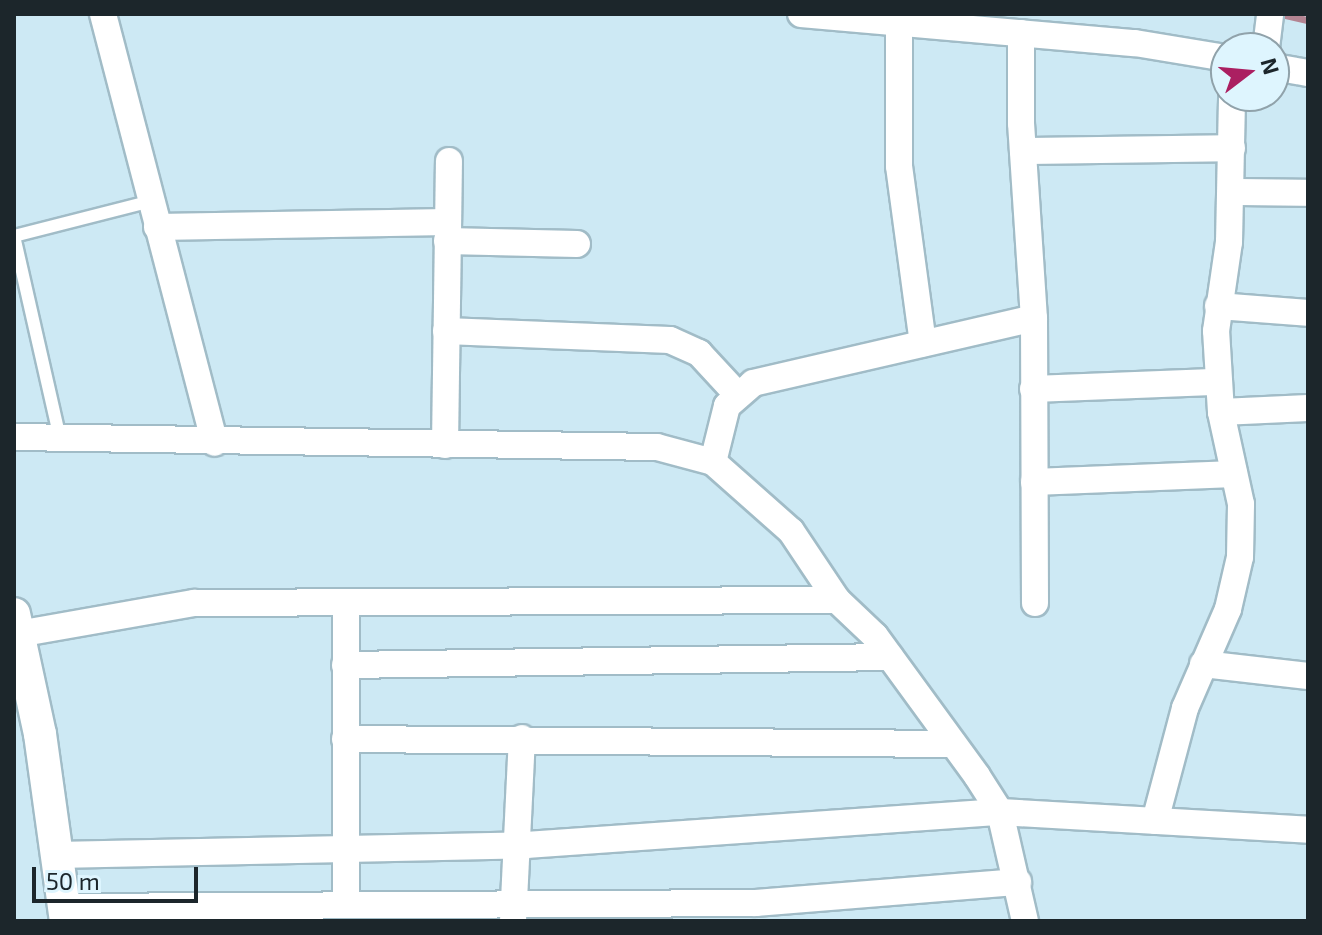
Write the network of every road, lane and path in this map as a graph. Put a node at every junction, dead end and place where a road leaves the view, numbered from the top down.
1 (103, 14) edge
2 (801, 14) edge
3 (899, 23) junction
4 (1021, 33) junction
5 (1210, 56) edge
6 (1232, 112) edge
7 (1232, 148) junction
8 (1023, 151) junction
9 (449, 161) dead end
10 (1231, 192) junction
11 (1308, 193) edge
12 (151, 201) junction
13 (157, 227) junction
14 (448, 231) junction
15 (14, 236) edge
16 (577, 244) dead end
17 (1218, 306) junction
18 (1308, 313) edge
19 (1034, 318) junction
20 (446, 331) junction
21 (923, 343) junction
22 (1219, 382) junction
23 (1033, 389) junction
24 (737, 394) junction
25 (1308, 408) edge
26 (1221, 412) junction
27 (14, 437) edge
28 (60, 441) junction
29 (215, 443) junction
30 (445, 445) junction
31 (713, 462) junction
32 (1234, 474) junction
33 (1034, 482) junction
34 (837, 600) junction
35 (346, 602) junction
36 (1035, 603) dead end
37 (16, 624) edge
38 (890, 657) junction
39 (1203, 664) junction
40 (345, 665) junction
41 (1308, 676) edge
42 (522, 738) junction
43 (345, 739) junction
44 (953, 744) junction
45 (1000, 812) junction
46 (1155, 821) junction
47 (1308, 830) edge
48 (516, 845) junction
49 (350, 848) junction
50 (57, 855) junction
51 (1018, 882) junction
52 (346, 903) junction
53 (514, 911) edge
54 (756, 912) edge
55 (65, 914) edge
56 (1025, 921) edge

1 - 12 street
2 - 3 street
3 - 4 street
3 - 21 street
4 - 5 street
4 - 8 street
6 - 7 street
7 - 8 street
7 - 10 street
8 - 19 street
9 - 14 street
10 - 11 street
10 - 17 street
12 - 13 street
12 - 15 lane
13 - 14 street
13 - 29 street
14 - 16 street
14 - 20 street
15 - 28 lane
17 - 18 street
17 - 22 street
19 - 21 street
19 - 23 street
20 - 24 street
20 - 30 street
21 - 24 street
22 - 23 street
22 - 26 street
23 - 33 street
24 - 31 street
25 - 26 street
26 - 32 street
27 - 28 street
28 - 29 street
29 - 30 street
30 - 31 street
31 - 34 street
32 - 33 street
32 - 39 street
33 - 36 street
34 - 35 street
34 - 38 street
35 - 37 street
35 - 40 street
37 - 50 street
38 - 40 street
38 - 44 street
39 - 41 street
39 - 46 street
40 - 43 street
42 - 43 street
42 - 44 street
42 - 48 street
43 - 49 street
44 - 45 street
45 - 46 street
45 - 48 street
45 - 51 street
46 - 47 street
48 - 49 street
48 - 53 street
49 - 50 street
49 - 52 street
50 - 55 street
51 - 54 street
51 - 56 street
52 - 53 street
52 - 55 street
53 - 54 street

